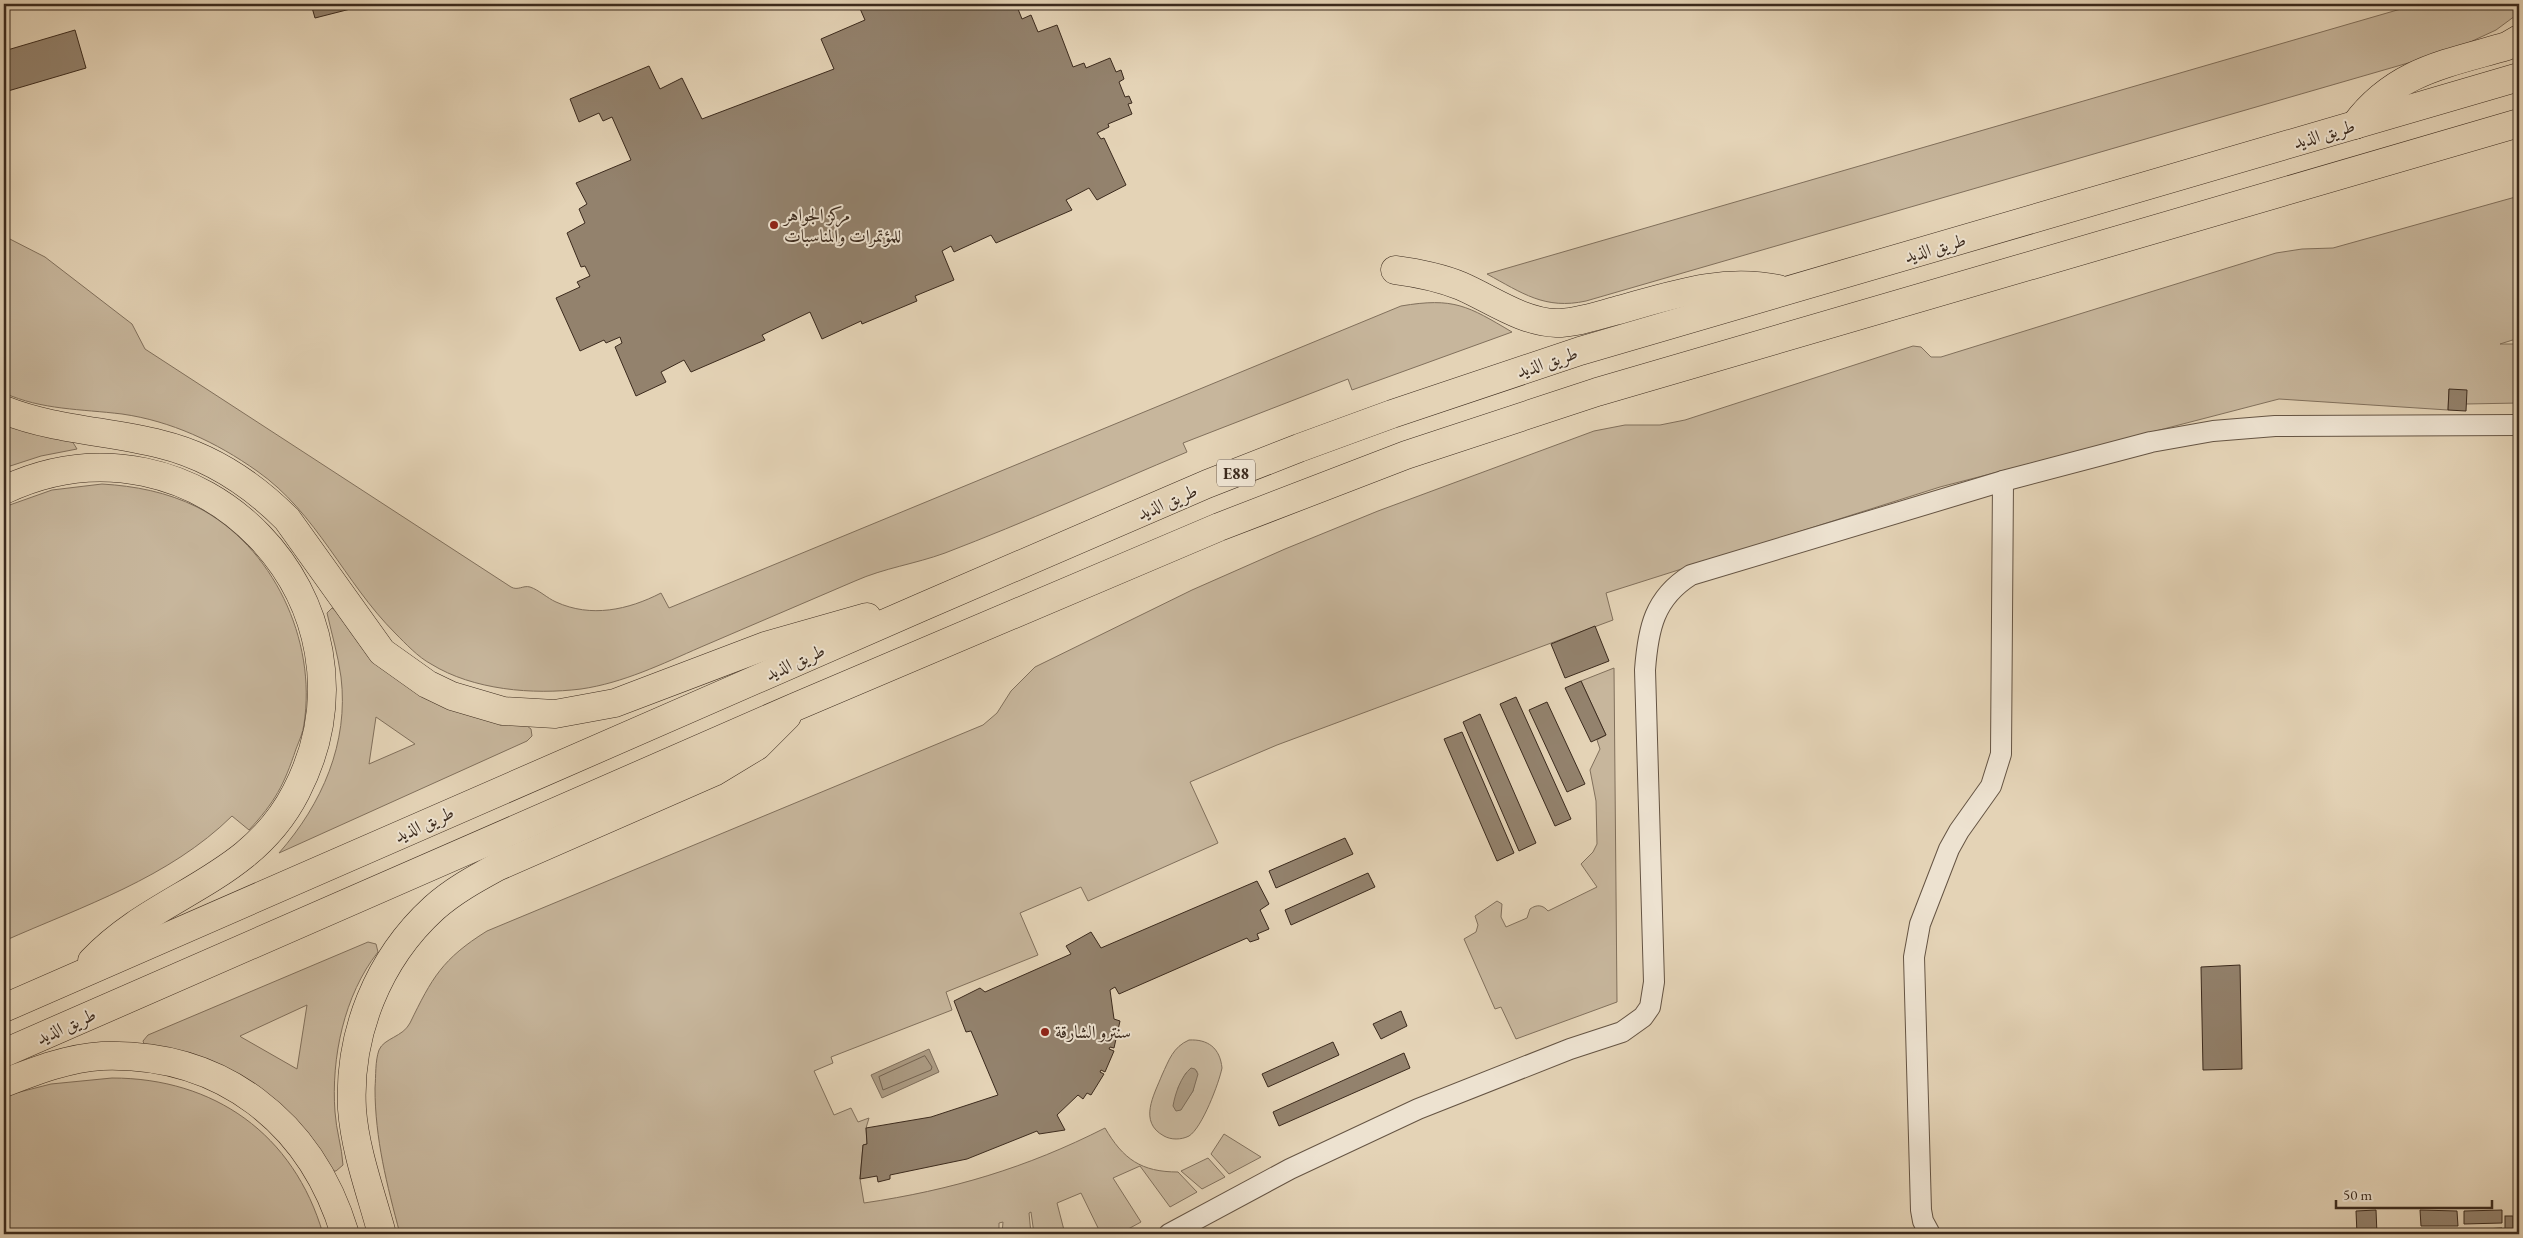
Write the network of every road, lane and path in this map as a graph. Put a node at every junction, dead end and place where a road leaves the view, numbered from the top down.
1 (2519, 39) edge
2 (2519, 77) edge
3 (2519, 122) edge
4 (2355, 125) junction
5 (1395, 270) dead end
6 (1787, 291) junction
7 (4, 410) edge
8 (2519, 425) edge
9 (2003, 481) junction
10 (4, 490) edge
11 (922, 607) junction
12 (795, 707) junction
13 (80, 974) junction
14 (4, 1008) edge
15 (4, 1053) edge
16 (4, 1082) edge
17 (345, 1234) edge
18 (382, 1234) edge
19 (1169, 1234) edge
20 (1930, 1234) edge

1 - 4 highway
2 - 4 highway, طريق الذيد / E88
3 - 12 highway, طريق الذيد / E88
4 - 6 highway, طريق الذيد / E88
5 - 6 highway
6 - 11 highway, طريق الذيد / E88
7 - 11 highway
8 - 9 street
9 - 19 street
9 - 20 street
10 - 13 highway
11 - 13 highway, طريق الذيد / E88
12 - 15 highway, طريق الذيد / E88
12 - 18 highway
13 - 14 highway, طريق الذيد / E88
16 - 17 highway

